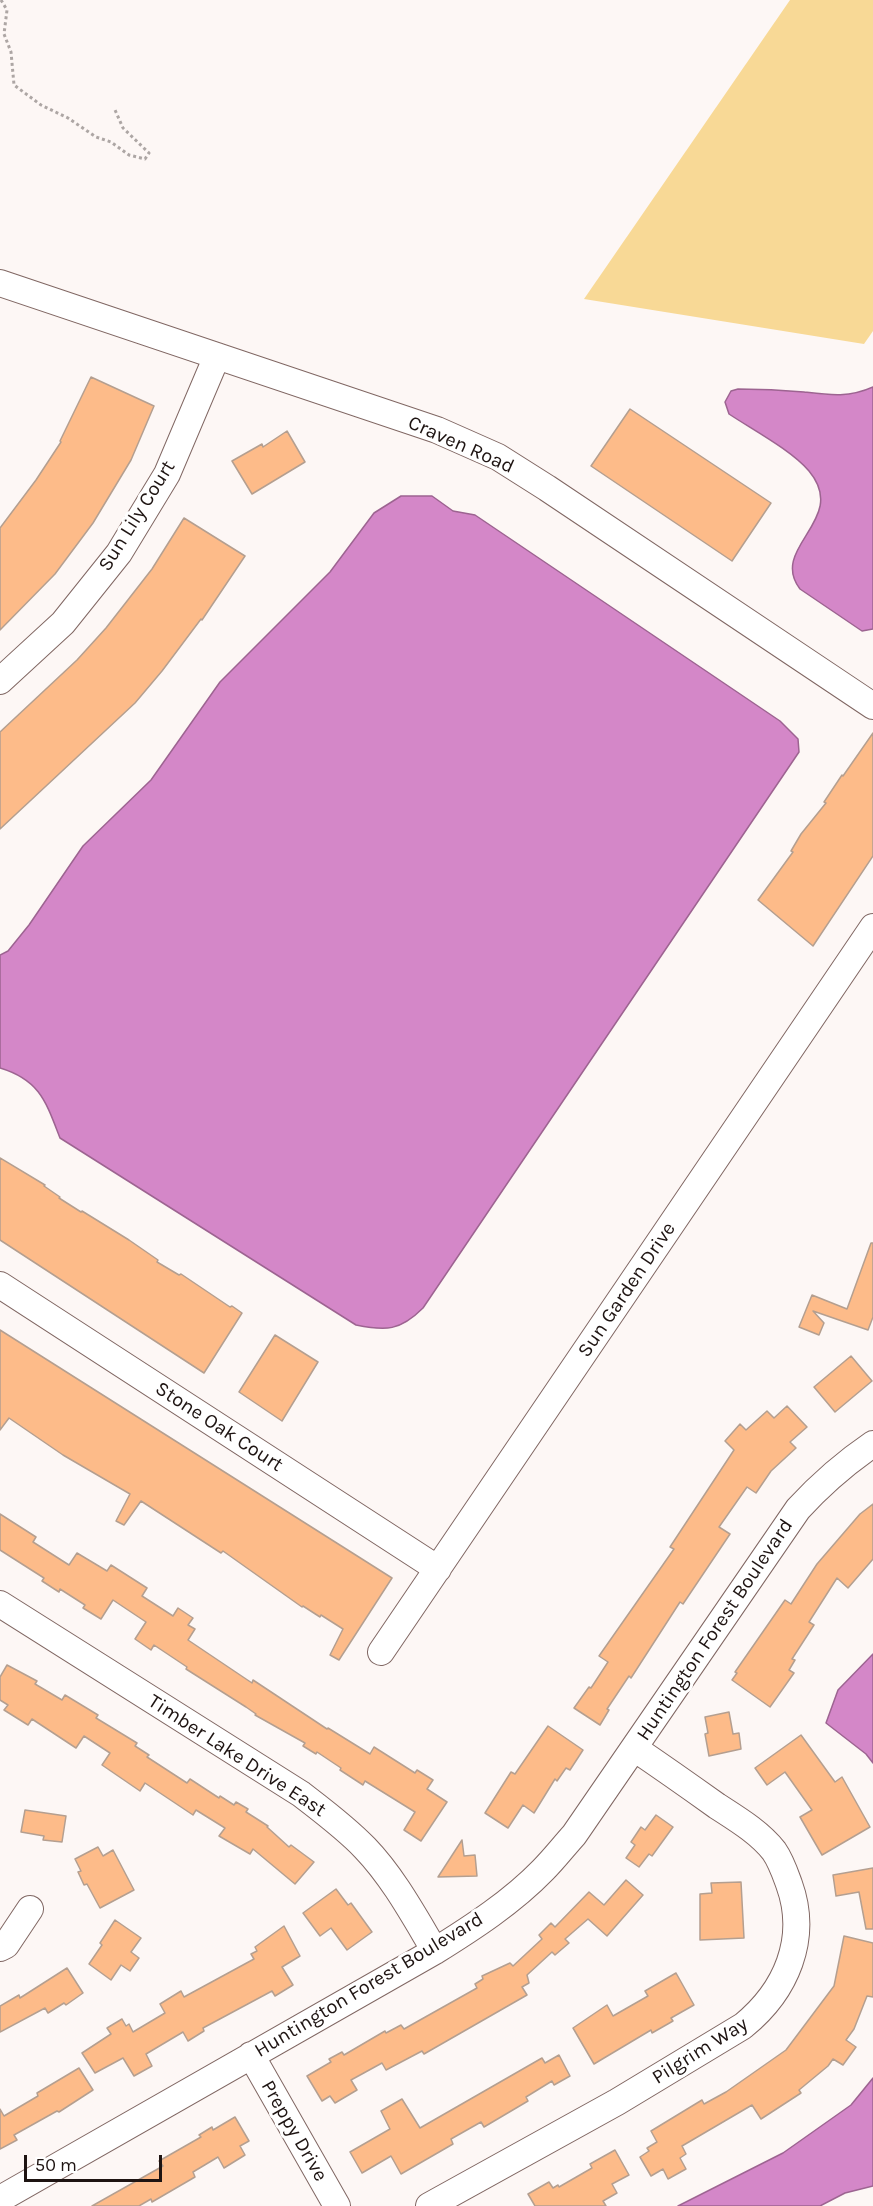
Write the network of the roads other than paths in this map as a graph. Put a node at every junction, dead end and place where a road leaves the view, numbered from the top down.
1 (0, 283) edge
2 (217, 356) junction
3 (0, 681) edge
4 (873, 706) edge
5 (873, 927) edge
6 (0, 1285) edge
7 (873, 1444) edge
8 (438, 1569) junction
9 (0, 1604) edge
10 (381, 1652) dead end
11 (634, 1748) junction
12 (30, 1909) dead end
13 (0, 1948) edge
14 (435, 1951) junction
15 (251, 2055) junction
16 (0, 2199) edge
17 (337, 2206) edge
18 (429, 2206) edge

1 - 2 street, Craven Road
2 - 3 street, Sun Lily Court
2 - 4 street, Craven Road
5 - 8 street, Sun Garden Drive
6 - 8 street, Stone Oak Court
7 - 11 street, Huntington Forest Boulevard
8 - 10 street, Sun Garden Drive
9 - 14 street, Timber Lake Drive East
11 - 14 street, Huntington Forest Boulevard
11 - 18 street, Pilgrim Way
12 - 13 street
14 - 15 street, Huntington Forest Boulevard
15 - 16 street, Huntington Forest Boulevard
15 - 17 street, Preppy Drive

